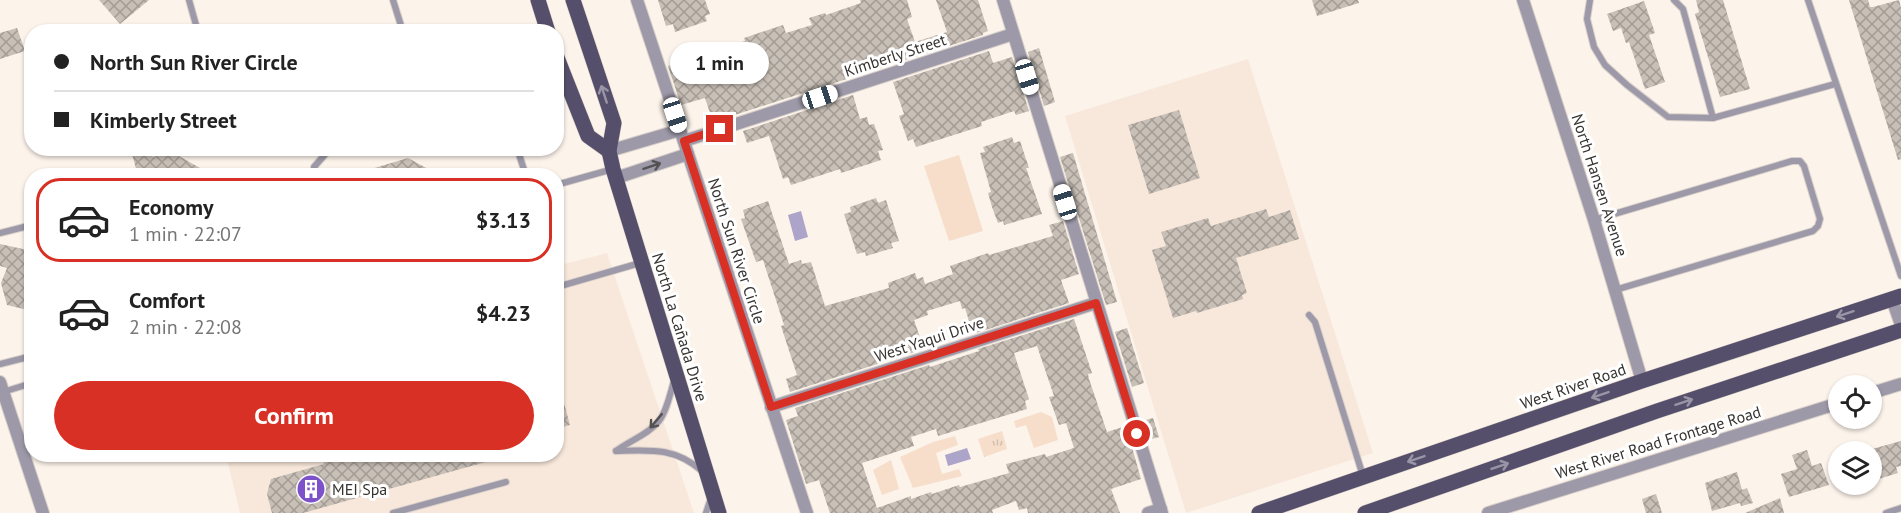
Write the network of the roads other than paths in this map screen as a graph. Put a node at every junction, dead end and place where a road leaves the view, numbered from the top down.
1 (189, 0) edge
2 (393, 0) edge
3 (538, 0) edge
4 (573, 0) edge
5 (637, 0) edge
6 (1003, 0) edge
7 (1523, 0) edge
8 (1590, 0) edge
9 (1674, 0) edge
10 (1808, 0) edge
11 (196, 24) edge
12 (400, 24) edge
13 (546, 24) edge
14 (1013, 34) junction
15 (564, 75) edge
16 (1835, 84) junction
17 (1713, 118) junction
18 (682, 136) junction
19 (609, 151) junction
20 (688, 154) junction
21 (324, 156) edge
22 (314, 168) edge
23 (614, 173) junction
24 (564, 183) edge
25 (1594, 220) junction
26 (24, 227) edge
27 (0, 233) edge
28 (641, 263) junction
29 (1901, 276) edge
30 (564, 285) dead end
31 (1615, 290) junction
32 (1897, 298) edge
33 (1096, 303) junction
34 (1309, 315) dead end
35 (1901, 325) edge
36 (1901, 330) edge
37 (24, 358) edge
38 (0, 364) edge
39 (676, 375) junction
40 (1642, 381) junction
41 (24, 384) edge
42 (1901, 384) edge
43 (2, 387) edge
44 (1882, 390) edge
45 (771, 407) junction
46 (1828, 407) edge
47 (24, 455) edge
48 (26, 462) edge
49 (706, 475) junction
50 (1363, 477) junction
51 (506, 482) dead end
52 (712, 494) junction
53 (1901, 508) edge
54 (1161, 511) edge
55 (43, 513) edge
56 (393, 513) edge
57 (706, 513) edge
58 (719, 513) edge
59 (807, 513) edge
60 (1148, 513) edge
61 (1259, 513) edge
62 (1365, 513) edge
63 (1488, 513) edge
64 (1886, 513) edge

1 - 11 lane
2 - 12 lane
3 - 13 main road
19 -> 4 main road, North La Cañada Drive
5 - 18 street, North Sun River Circle
6 - 14 street
7 - 25 street, North Hansen Avenue
8 - 17 lane
9 - 17 lane
10 - 16 lane
14 - 18 street, Kimberly Street
14 - 33 street
15 - 19 main road
16 - 17 lane
16 - 29 lane
18 - 19 street, Kimberly Street
18 - 20 street, North Sun River Circle
19 - 23 main road, North La Cañada Drive
23 -> 20 street
20 - 45 street, North Sun River Circle
21 - 22 lane
23 - 24 lane
23 - 28 main road, North La Cañada Drive
25 - 31 street, North Hansen Avenue
25 - 31 lane
26 - 27 lane
28 - 30 lane
28 - 39 main road, North La Cañada Drive
31 - 40 street, North Hansen Avenue
32 - 35 street
32 -> 40 main road, West River Road
33 - 45 street, West Yaqui Drive
33 - 54 street
34 - 50 lane
62 -> 36 main road
37 - 38 lane
39 - 49 main road, North La Cañada Drive
39 -> 49 lane
40 -> 50 main road, West River Road
41 - 43 lane
42 - 44 street
43 - 47 street
45 - 59 street, North Sun River Circle
46 - 63 street, West River Road Frontage Road
48 - 55 street
49 - 52 main road, North La Cañada Drive
50 - 61 main road, West River Road
51 - 56 lane
52 - 57 lane
52 - 58 main road, North La Cañada Drive
53 - 64 lane
54 - 60 street

